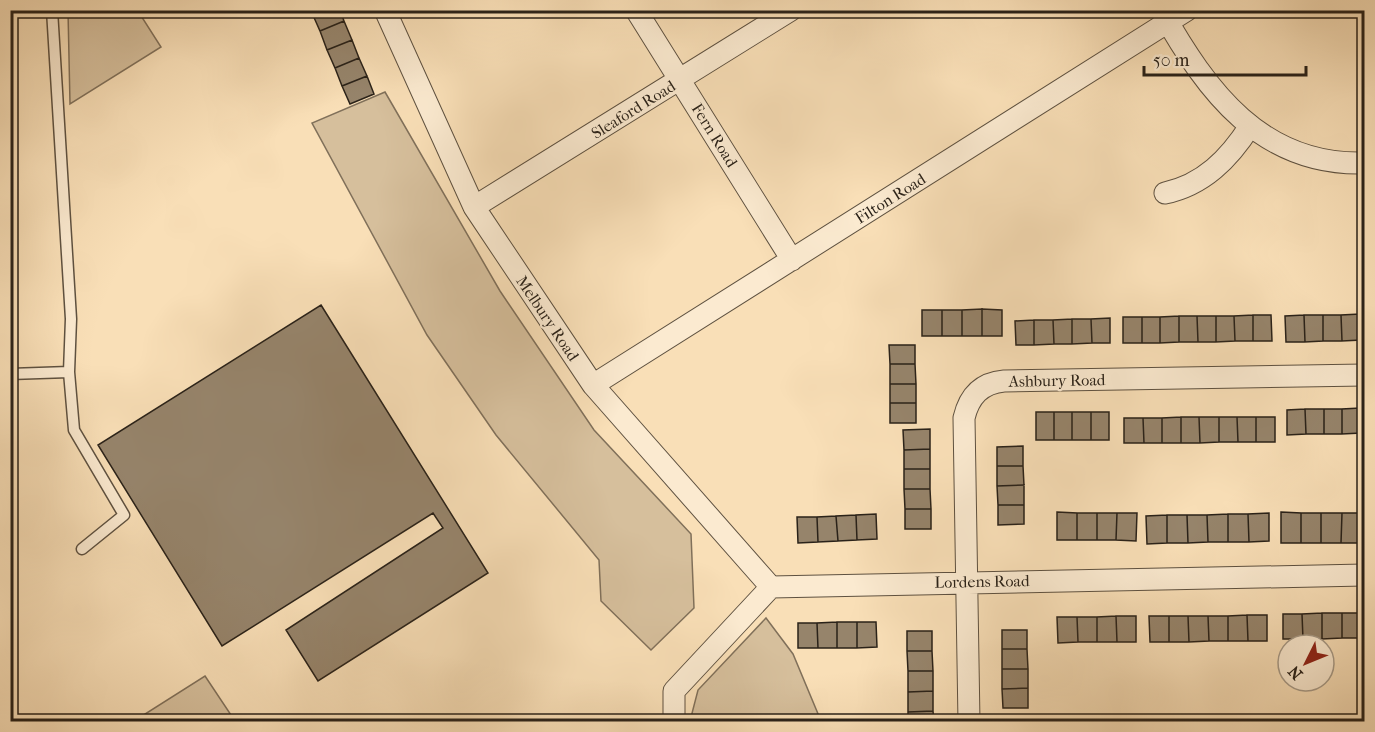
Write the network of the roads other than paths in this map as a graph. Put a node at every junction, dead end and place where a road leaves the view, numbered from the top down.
1 (52, 10) edge
2 (385, 10) edge
3 (636, 10) edge
4 (791, 10) edge
5 (1187, 10) edge
6 (1165, 17) edge
7 (680, 80) junction
8 (1250, 126) junction
9 (1365, 163) edge
10 (1165, 193) dead end
11 (474, 207) junction
12 (792, 260) junction
13 (69, 372) junction
14 (10, 374) edge
15 (1365, 375) edge
16 (593, 385) junction
17 (82, 549) dead end
18 (1365, 575) edge
19 (968, 581) junction
20 (771, 587) junction
21 (674, 721) edge
22 (969, 722) edge

1 - 13 lane
2 - 11 street, Melbury Road
3 - 7 street, Fern Road
4 - 7 street, Sleaford Road
5 - 6 street, Filton Road
6 - 8 street
6 - 12 street, Filton Road
7 - 11 street, Sleaford Road
7 - 12 street, Fern Road
8 - 9 street
8 - 10 street
11 - 16 street, Melbury Road
12 - 16 street, Filton Road
13 - 14 lane
13 - 17 lane
15 - 19 street, Ashbury Road
16 - 20 street, Melbury Road
18 - 19 street, Lordens Road
19 - 20 street, Lordens Road
19 - 22 street, Ashbury Road
20 - 21 street

